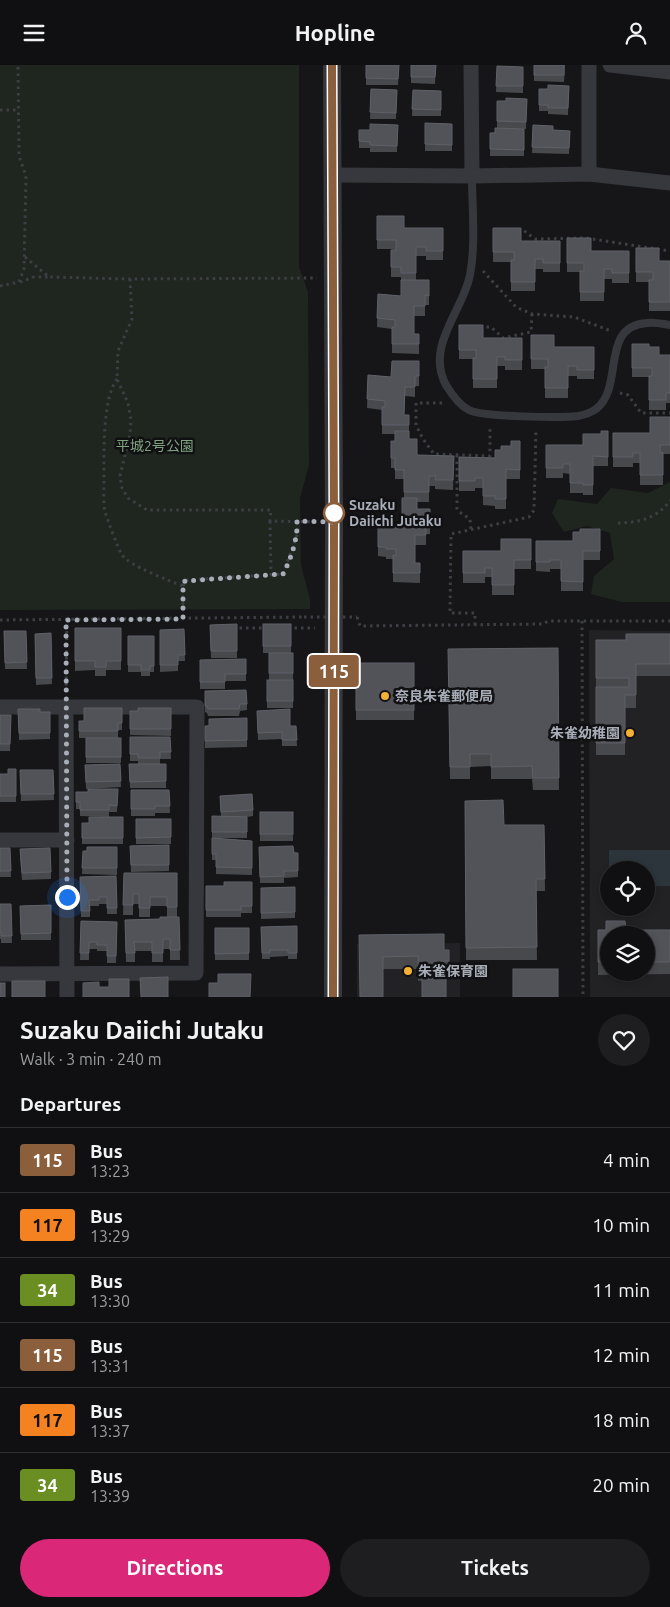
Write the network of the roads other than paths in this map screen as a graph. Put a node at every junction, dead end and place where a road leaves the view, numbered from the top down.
1 (332, 65) edge
2 (472, 65) edge
3 (589, 65) edge
4 (610, 65) edge
5 (670, 72) edge
6 (589, 174) junction
7 (334, 175) junction
8 (472, 176) junction
9 (670, 183) edge
10 (670, 325) edge
11 (0, 707) edge
12 (66, 707) junction
13 (0, 840) edge
14 (67, 840) junction
15 (0, 974) edge
16 (67, 974) junction
17 (67, 997) edge
18 (333, 997) edge

1 - 7 street
2 - 8 street
3 - 6 street
4 - 5 street
6 - 8 street
6 - 9 street
7 - 8 street
7 - 18 street
8 - 10 lane
11 - 12 street
12 - 14 street
12 - 16 street
13 - 14 street
14 - 16 street
15 - 16 street
16 - 17 street

